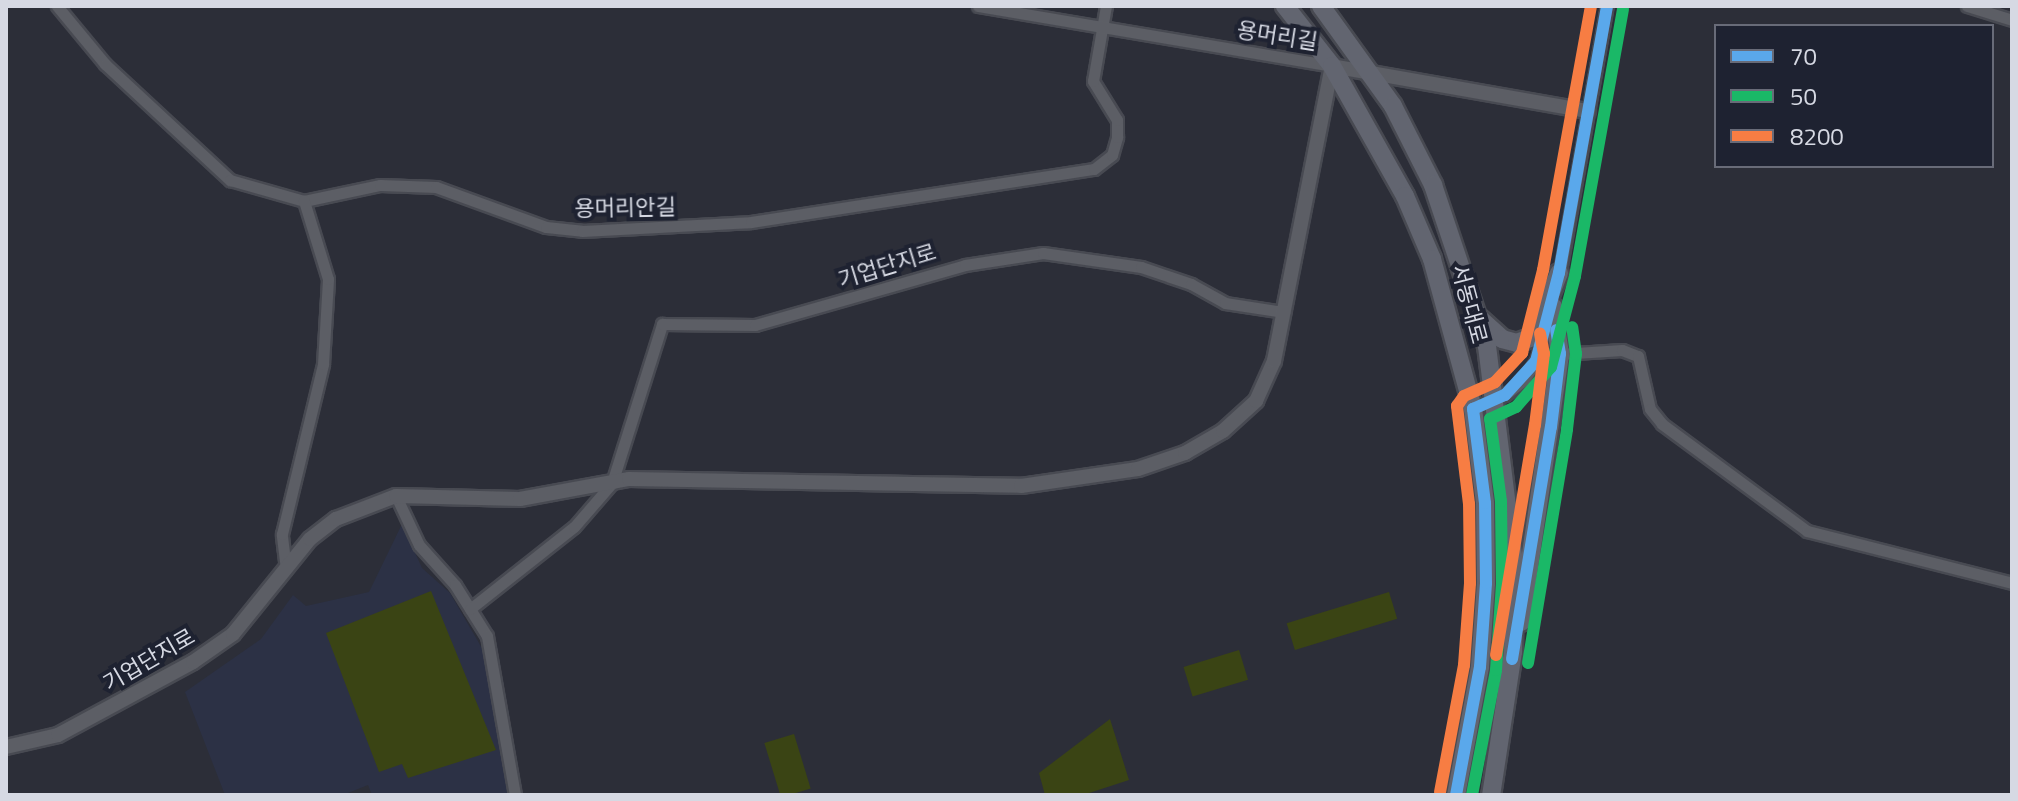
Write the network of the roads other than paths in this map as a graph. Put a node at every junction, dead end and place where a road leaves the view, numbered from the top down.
1 (57, 6) edge
2 (978, 6) edge
3 (1106, 6) edge
4 (1285, 6) edge
5 (1321, 6) edge
6 (1607, 6) edge
7 (1967, 6) edge
8 (2012, 20) edge
9 (1101, 30) junction
10 (1332, 66) junction
11 (1367, 69) junction
12 (1588, 111) junction
13 (304, 201) junction
14 (1559, 273) junction
15 (1553, 307) junction
16 (1284, 312) junction
17 (1478, 317) junction
18 (1560, 354) junction
19 (1496, 399) junction
20 (1473, 409) junction
21 (612, 483) junction
22 (396, 496) junction
23 (286, 569) junction
24 (2012, 583) edge
25 (470, 609) junction
26 (1513, 652) junction
27 (6, 747) edge
28 (515, 795) edge
29 (1456, 795) edge
30 (1491, 795) edge

1 - 13 street, 용머리안길
2 - 9 street, 용머리길
3 - 9 street, 용머리안길
4 - 10 main road, 서동대로
5 - 11 main road, 서동대로
6 - 12 street
7 - 8 street
9 - 10 street, 용머리길
9 - 13 street, 용머리안길
10 - 11 street
10 - 16 street, 기업단지로
10 - 20 main road, 서동대로
11 - 12 street
11 - 17 main road, 서동대로
12 - 14 street
13 - 23 street
14 - 15 street
14 - 17 main road
15 - 18 main road
15 - 19 street
16 - 21 street, 기업단지로
16 - 21 street, 기업단지로
17 - 19 main road, 서동대로
18 - 24 street
18 - 26 main road
19 - 20 street
19 - 26 main road, 서동대로
20 - 29 main road, 서동대로
21 - 22 street, 기업단지로
21 - 25 street
22 - 23 street, 기업단지로
22 - 25 street
23 - 27 street, 기업단지로
25 - 28 street
26 - 30 main road, 서동대로

